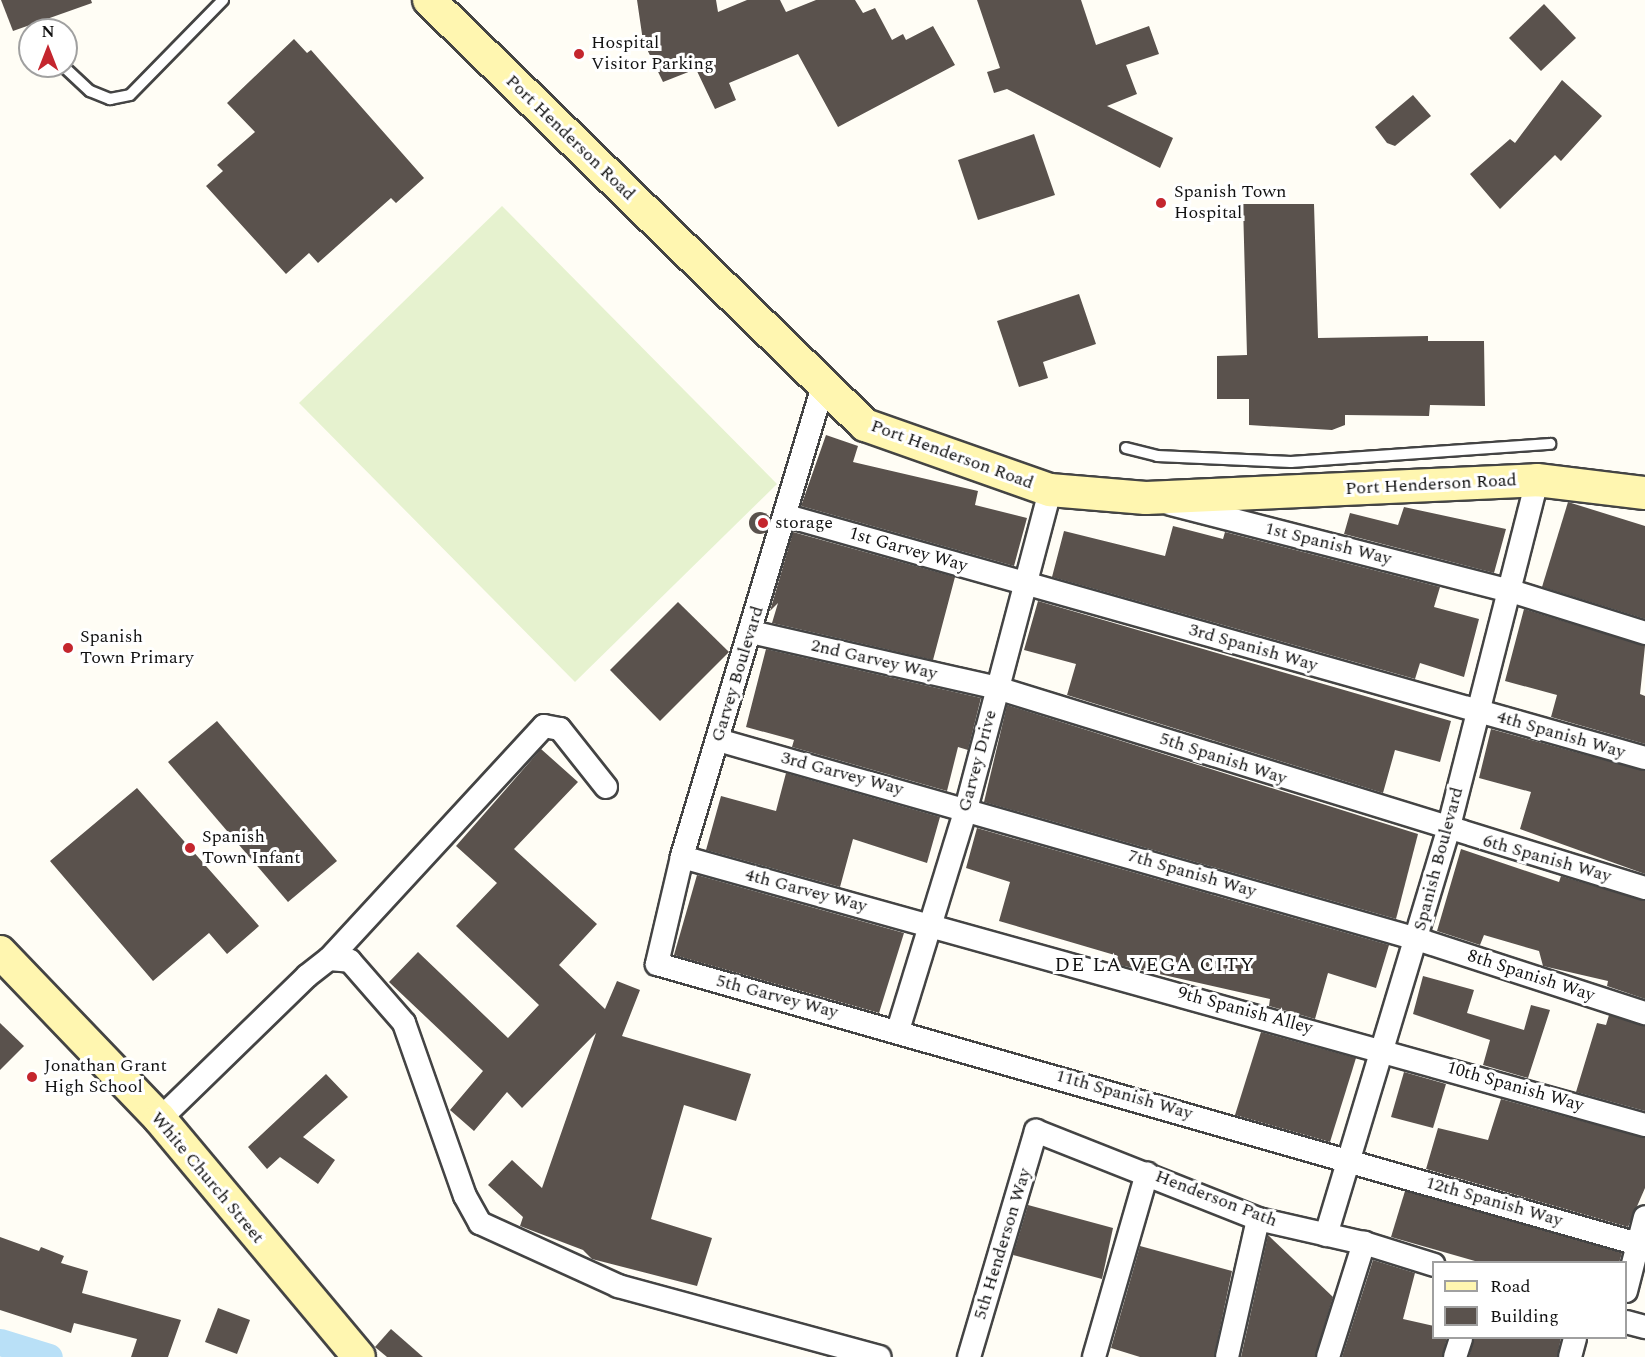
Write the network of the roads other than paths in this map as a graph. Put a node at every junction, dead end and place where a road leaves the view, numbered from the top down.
1 (223, 0) edge
2 (429, 0) edge
3 (76, 78) edge
4 (823, 386) junction
5 (1550, 444) dead end
6 (1126, 448) dead end
7 (1537, 480) junction
8 (1050, 490) junction
9 (1645, 493) edge
10 (1146, 498) junction
11 (787, 516) junction
12 (1028, 584) junction
13 (1511, 591) junction
14 (751, 632) junction
15 (1645, 633) edge
16 (997, 688) junction
17 (1477, 712) junction
18 (718, 740) junction
19 (1645, 758) edge
20 (606, 787) dead end
21 (966, 809) junction
22 (1448, 830) junction
23 (682, 857) junction
24 (1645, 888) edge
25 (931, 925) junction
26 (1417, 939) junction
27 (0, 952) edge
28 (328, 959) junction
29 (657, 964) joint
30 (1645, 1013) edge
31 (898, 1030) junction
32 (1386, 1050) junction
33 (160, 1119) junction
34 (1645, 1125) edge
35 (1036, 1131) joint
36 (1350, 1160) junction
37 (1148, 1173) junction
38 (1645, 1217) edge
39 (1258, 1219) junction
40 (1326, 1235) junction
41 (1364, 1243) junction
42 (1638, 1244) junction
43 (1432, 1265) edge
44 (1627, 1287) edge
45 (1627, 1322) edge
46 (1645, 1327) edge
47 (1461, 1339) edge
48 (1575, 1339) edge
49 (359, 1357) edge
50 (880, 1357) edge
51 (969, 1357) edge
52 (1094, 1357) edge
53 (1227, 1357) edge
54 (1328, 1357) edge
55 (1455, 1357) edge
56 (1570, 1357) edge

1 - 3 lane
2 - 4 street, Port Henderson Road
4 - 8 street, Port Henderson Road
4 - 11 street, Garvey Boulevard
5 - 6 lane
7 - 9 street, Port Henderson Road
7 - 10 street, Port Henderson Road
7 - 13 street, Spanish Boulevard
8 - 10 street, Port Henderson Road
8 - 12 street, Garvey Drive
10 - 13 street, 1st Spanish Way
11 - 12 street, 1st Garvey Way
11 - 14 street, Garvey Boulevard
12 - 16 street, Garvey Drive
12 - 17 street, 3rd Spanish Way
13 - 15 street, 1st Spanish Way
13 - 17 street, Spanish Boulevard
14 - 16 street, 2nd Garvey Way
14 - 18 street, Garvey Boulevard
16 - 21 street, Garvey Drive
16 - 22 street, 5th Spanish Way
17 - 19 street, 4th Spanish Way
17 - 22 street, Spanish Boulevard
18 - 21 street, 3rd Garvey Way
18 - 23 street, Garvey Boulevard
20 - 28 street
21 - 25 street, Garvey Drive
21 - 26 street, 7th Spanish Way
22 - 24 street, 6th Spanish Way
22 - 26 street, Spanish Boulevard
23 - 25 street, 4th Garvey Way
23 - 29 street, Garvey Boulevard
25 - 31 street, Garvey Drive
25 - 32 street, 9th Spanish Alley
26 - 30 street, 8th Spanish Way
26 - 32 street, Spanish Boulevard
27 - 33 street, White Church Street
28 - 33 street
28 - 50 street
29 - 31 street, 5th Garvey Way
31 - 36 street, 11th Spanish Way
32 - 34 street, 10th Spanish Way
32 - 36 street, Spanish Boulevard
33 - 49 street, White Church Street
35 - 37 street, Henderson Path
35 - 51 street, 5th Henderson Way
36 - 40 street, Spanish Boulevard
36 - 42 street, 12th Spanish Way
37 - 39 street, Henderson Path
37 - 52 street
38 - 42 street
39 - 40 street, Henderson Path
39 - 53 street
40 - 41 street, Henderson Path
41 - 43 street, Henderson Path
41 - 54 street
42 - 44 street
45 - 46 street
47 - 55 street
48 - 56 street

